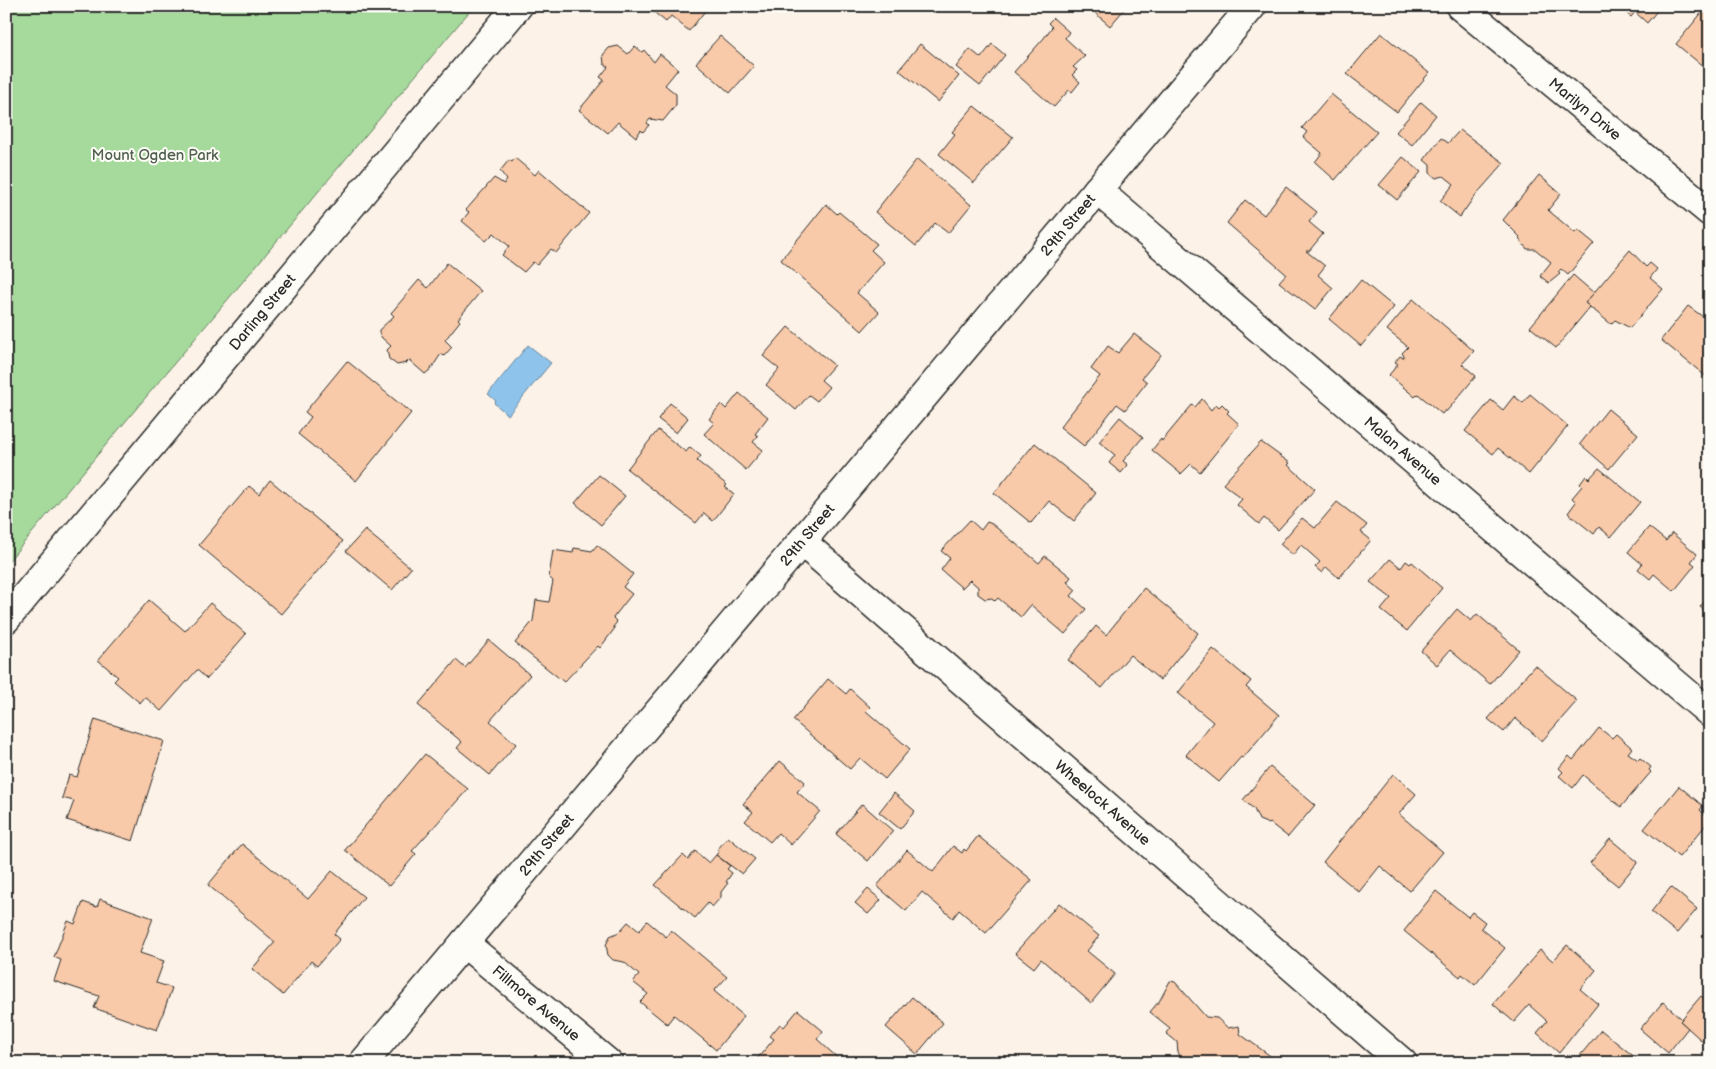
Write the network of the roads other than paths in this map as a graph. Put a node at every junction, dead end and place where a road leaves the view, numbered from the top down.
1 (518, 6) edge
2 (1252, 6) edge
3 (1460, 6) edge
4 (1097, 190) junction
5 (1710, 212) edge
6 (802, 542) junction
7 (6, 618) edge
8 (1710, 714) edge
9 (464, 942) junction
10 (363, 1063) edge
11 (608, 1063) edge
12 (1403, 1063) edge

1 - 7 street, Darling Street
2 - 4 street, 29th Street
3 - 5 street, Marilyn Drive
4 - 6 street, 29th Street
4 - 8 street, Malan Avenue
6 - 9 street, 29th Street
6 - 12 street, Wheelock Avenue
9 - 10 street, 29th Street
9 - 11 street, Fillmore Avenue

